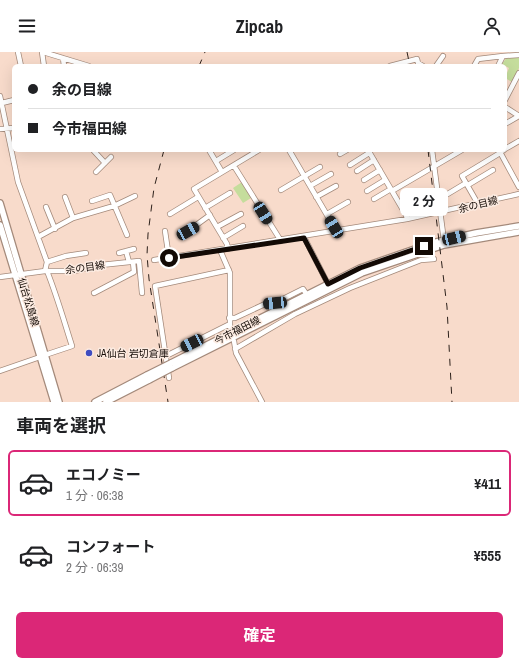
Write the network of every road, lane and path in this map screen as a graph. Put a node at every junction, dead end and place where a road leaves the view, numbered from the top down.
1 (18, 52) edge
2 (42, 52) edge
3 (519, 55) edge
4 (443, 56) dead end
5 (503, 56) junction
6 (63, 58) junction
7 (21, 64) edge
8 (44, 64) edge
9 (63, 64) edge
10 (82, 64) edge
11 (401, 64) edge
12 (418, 64) edge
13 (437, 64) edge
14 (475, 64) edge
15 (499, 64) edge
16 (519, 73) edge
17 (517, 81) edge
18 (0, 96) edge
19 (507, 97) edge
20 (12, 100) edge
21 (2, 103) junction
22 (507, 108) edge
23 (519, 116) edge
24 (507, 123) edge
25 (6, 127) junction
26 (12, 128) edge
27 (0, 129) edge
28 (519, 141) edge
29 (507, 148) edge
30 (95, 152) edge
31 (210, 152) edge
32 (231, 152) edge
33 (256, 152) edge
34 (290, 152) edge
35 (344, 152) edge
36 (367, 152) edge
37 (369, 152) edge
38 (432, 152) edge
39 (459, 152) edge
40 (501, 152) edge
41 (503, 152) edge
42 (340, 154) dead end
43 (111, 157) dead end
44 (374, 160) junction
45 (216, 161) junction
46 (105, 163) junction
47 (350, 165) dead end
48 (234, 166) junction
49 (435, 166) junction
50 (320, 167) dead end
51 (380, 170) junction
52 (493, 170) dead end
53 (357, 171) dead end
54 (96, 172) dead end
55 (222, 172) junction
56 (331, 174) dead end
57 (304, 176) junction
58 (364, 180) dead end
59 (385, 180) junction
60 (467, 184) junction
61 (310, 186) junction
62 (336, 186) dead end
63 (519, 187) edge
64 (281, 190) dead end
65 (392, 190) junction
66 (367, 191) dead end
67 (230, 193) dead end
68 (519, 194) edge
69 (446, 195) dead end
70 (135, 196) dead end
71 (65, 197) dead end
72 (198, 197) junction
73 (316, 197) junction
74 (374, 199) dead end
75 (92, 201) dead end
76 (348, 202) dead end
77 (0, 203) edge
78 (478, 204) junction
79 (46, 206) dead end
80 (114, 206) junction
81 (205, 208) junction
82 (440, 213) junction
83 (170, 214) dead end
84 (240, 214) dead end
85 (327, 214) junction
86 (210, 215) junction
87 (406, 217) junction
88 (73, 218) junction
89 (0, 225) edge
90 (244, 226) dead end
91 (519, 226) edge
92 (217, 227) junction
93 (55, 229) junction
94 (335, 230) junction
95 (165, 231) dead end
96 (188, 231) dead end
97 (519, 232) edge
98 (127, 235) dead end
99 (38, 237) junction
100 (223, 238) junction
101 (304, 238) junction
102 (280, 239) junction
103 (444, 240) junction
104 (227, 247) junction
105 (134, 249) dead end
106 (126, 250) junction
107 (220, 250) junction
108 (86, 253) dead end
109 (119, 253) dead end
110 (169, 258) junction
111 (434, 259) dead end
112 (154, 260) dead end
113 (47, 262) junction
114 (131, 262) junction
115 (229, 270) junction
116 (46, 271) junction
117 (18, 275) junction
118 (0, 277) edge
119 (328, 284) junction
120 (94, 293) dead end
121 (142, 293) dead end
122 (307, 295) junction
123 (229, 318) junction
124 (234, 342) dead end
125 (235, 349) junction
126 (43, 356) junction
127 (166, 356) junction
128 (171, 366) junction
129 (0, 371) edge
130 (148, 378) junction
131 (169, 378) dead end
132 (54, 402) edge
133 (59, 402) edge
134 (95, 402) edge
135 (106, 402) edge
136 (262, 402) edge

1 - 7 street
2 - 6 street
2 - 8 street
3 - 5 street
4 - 13 street
5 - 14 street
5 - 15 street
6 - 9 street
6 - 10 street
11 - 12 street
16 - 17 street
17 - 19 street
18 - 21 street
20 - 21 street
21 - 25 street
22 - 23 street
23 - 24 street
25 - 26 street
25 - 27 street
25 - 99 street
28 - 29 street
30 - 46 street
31 - 45 street
32 - 45 street
33 - 48 street
34 - 57 street
35 - 42 street
36 - 47 street
37 - 44 street
38 - 49 street
39 - 49 street
40 - 60 street
41 - 63 street
43 - 46 street
44 - 51 street
44 - 53 street
45 - 55 street
46 - 54 street
48 - 55 street
48 - 102 street
49 - 65 street
49 - 82 street
50 - 57 street
51 - 58 street
51 - 59 street
52 - 60 street
55 - 72 street
56 - 61 street
57 - 61 street
57 - 64 street
59 - 65 street
59 - 66 street
60 - 69 street
60 - 78 street
61 - 73 street
62 - 73 street
65 - 74 street
65 - 87 street
67 - 81 street
68 - 78 street, 余の目線
70 - 80 street
71 - 88 street
72 - 81 street
72 - 83 street
73 - 85 street
75 - 80 street
76 - 85 street
77 - 117 main road, 仙台松島線
78 - 82 street, 余の目線
79 - 93 street
80 - 88 street
80 - 98 street
81 - 86 street
82 - 87 street, 余の目線
82 - 103 street
84 - 92 street
85 - 94 street
86 - 92 street
86 - 96 street
87 - 94 street, 余の目線
88 - 93 street
89 - 117 main road, 仙台松島線
90 - 100 street
91 - 103 main road, 今市福田線
92 - 100 street
93 - 99 street
94 - 101 street, 余の目線
95 - 110 street
97 - 128 main road, 今市福田線
99 - 113 street
100 - 104 street
101 - 102 street, 余の目線
101 - 119 street
102 - 104 street, 余の目線
103 - 119 main road, 今市福田線
104 - 107 street, 余の目線
105 - 106 street
106 - 109 street
106 - 114 street
107 - 110 street, 余の目線
107 - 115 street
108 - 113 street
110 - 112 street, 余の目線
111 - 125 street
113 - 116 street
114 - 116 street, 余の目線
114 - 120 street
114 - 121 street
115 - 123 street
115 - 127 street
116 - 117 street, 余の目線
116 - 126 street
117 - 118 street, 余の目線
117 - 126 main road, 仙台松島線
119 - 122 main road, 今市福田線
122 - 123 street
122 - 128 main road, 今市福田線
123 - 127 street
124 - 125 street
125 - 136 street
126 - 129 street
126 - 132 main road, 仙台松島線
126 - 133 main road, 仙台松島線
127 - 131 street
128 - 130 main road, 今市福田線, bridge
130 - 134 main road, 今市福田線
130 - 135 main road, 今市福田線

